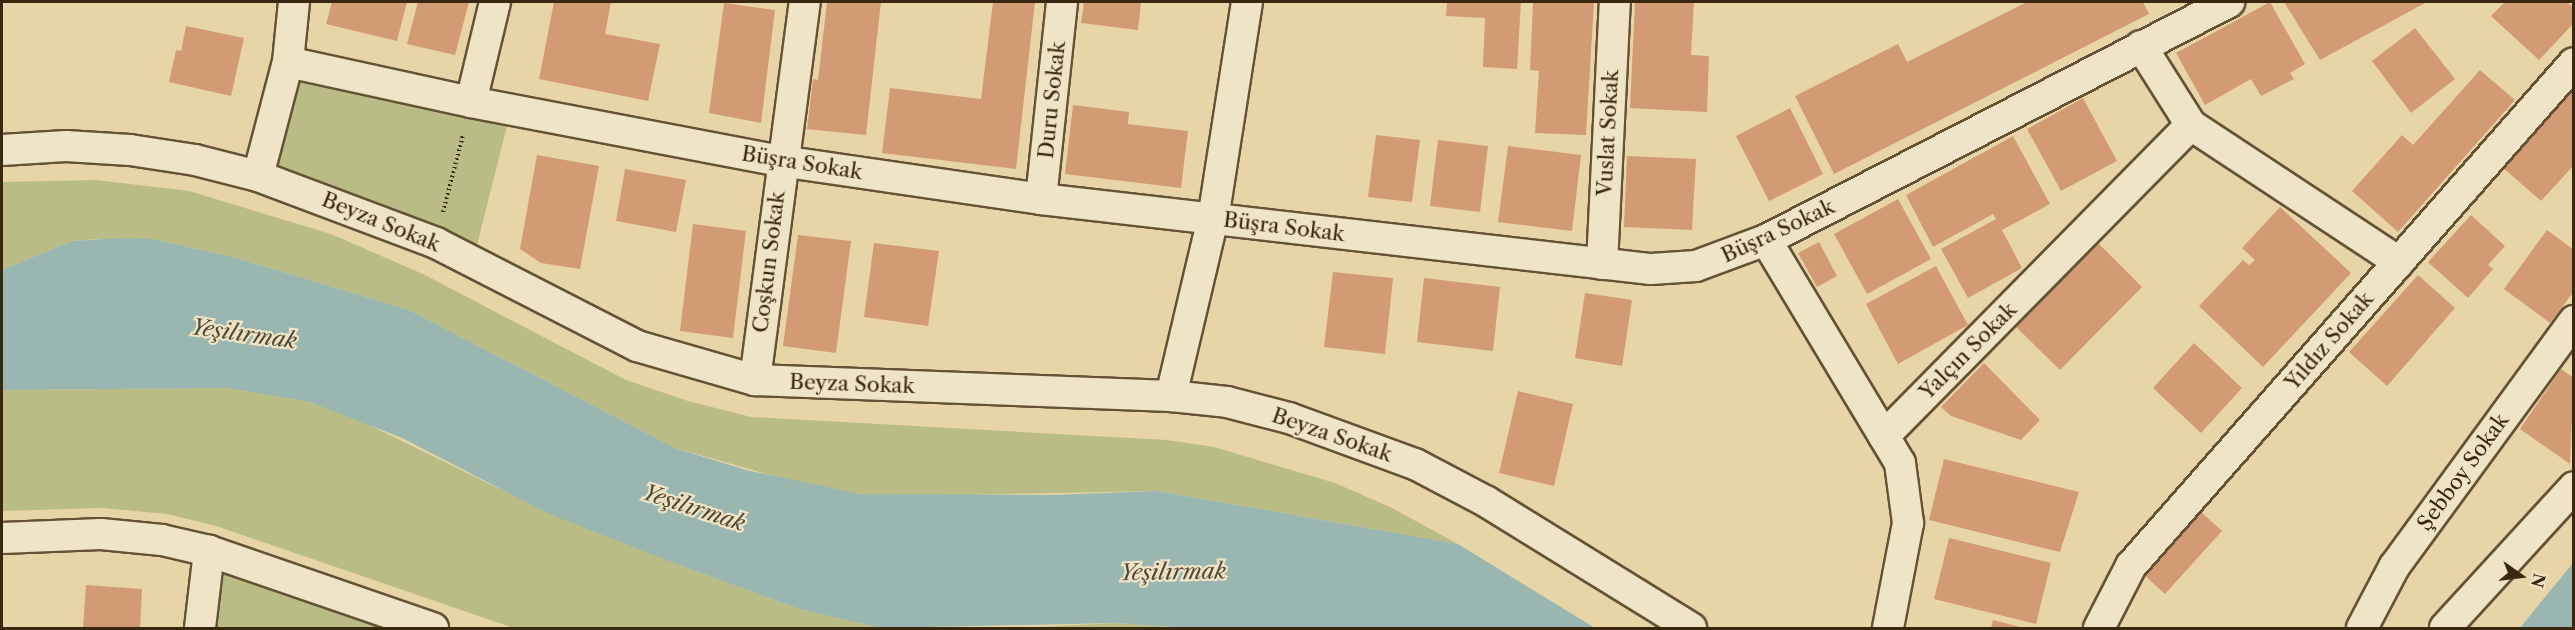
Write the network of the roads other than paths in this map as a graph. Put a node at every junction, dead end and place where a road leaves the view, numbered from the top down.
1 (294, 2) edge
2 (495, 2) edge
3 (805, 2) edge
4 (1062, 2) edge
5 (1246, 2) edge
6 (1615, 2) edge
7 (2229, 2) edge
8 (2141, 46) junction
9 (288, 62) junction
10 (2574, 63) edge
11 (471, 102) junction
12 (2191, 125) junction
13 (2, 150) edge
14 (781, 161) junction
15 (258, 176) junction
16 (1041, 199) junction
17 (1213, 219) junction
18 (1766, 240) junction
19 (2399, 262) junction
20 (1602, 264) junction
21 (2574, 321) edge
22 (754, 380) junction
23 (1172, 396) junction
24 (1884, 435) junction
25 (2574, 487) edge
26 (2, 538) edge
27 (209, 551) junction
28 (200, 628) edge
29 (433, 628) edge
30 (1691, 628) edge
31 (1888, 628) edge
32 (2099, 628) edge
33 (2362, 628) edge
34 (2445, 628) edge

1 - 9 street
2 - 11 street
3 - 14 street, Coşkun Sokak
4 - 16 street, Duru Sokak
5 - 17 street
6 - 20 street, Vuslat Sokak
7 - 8 street, Büşra Sokak
8 - 12 street
8 - 18 street, Büşra Sokak
9 - 11 street, Büşra Sokak
9 - 15 street
10 - 19 street, Yıldız Sokak
11 - 14 street, Büşra Sokak
12 - 19 street
12 - 24 street, Yalçın Sokak
13 - 15 street, Beyza Sokak
14 - 16 street, Büşra Sokak
14 - 22 street, Coşkun Sokak
15 - 22 street, Beyza Sokak
16 - 17 street, Büşra Sokak
17 - 20 street, Büşra Sokak
17 - 23 street
18 - 20 street, Büşra Sokak
18 - 24 street
19 - 32 street, Yıldız Sokak
21 - 33 street, Şebboy Sokak
22 - 23 street, Beyza Sokak
23 - 30 street, Beyza Sokak
24 - 31 street
25 - 34 street
26 - 27 street
27 - 28 street
27 - 29 street

